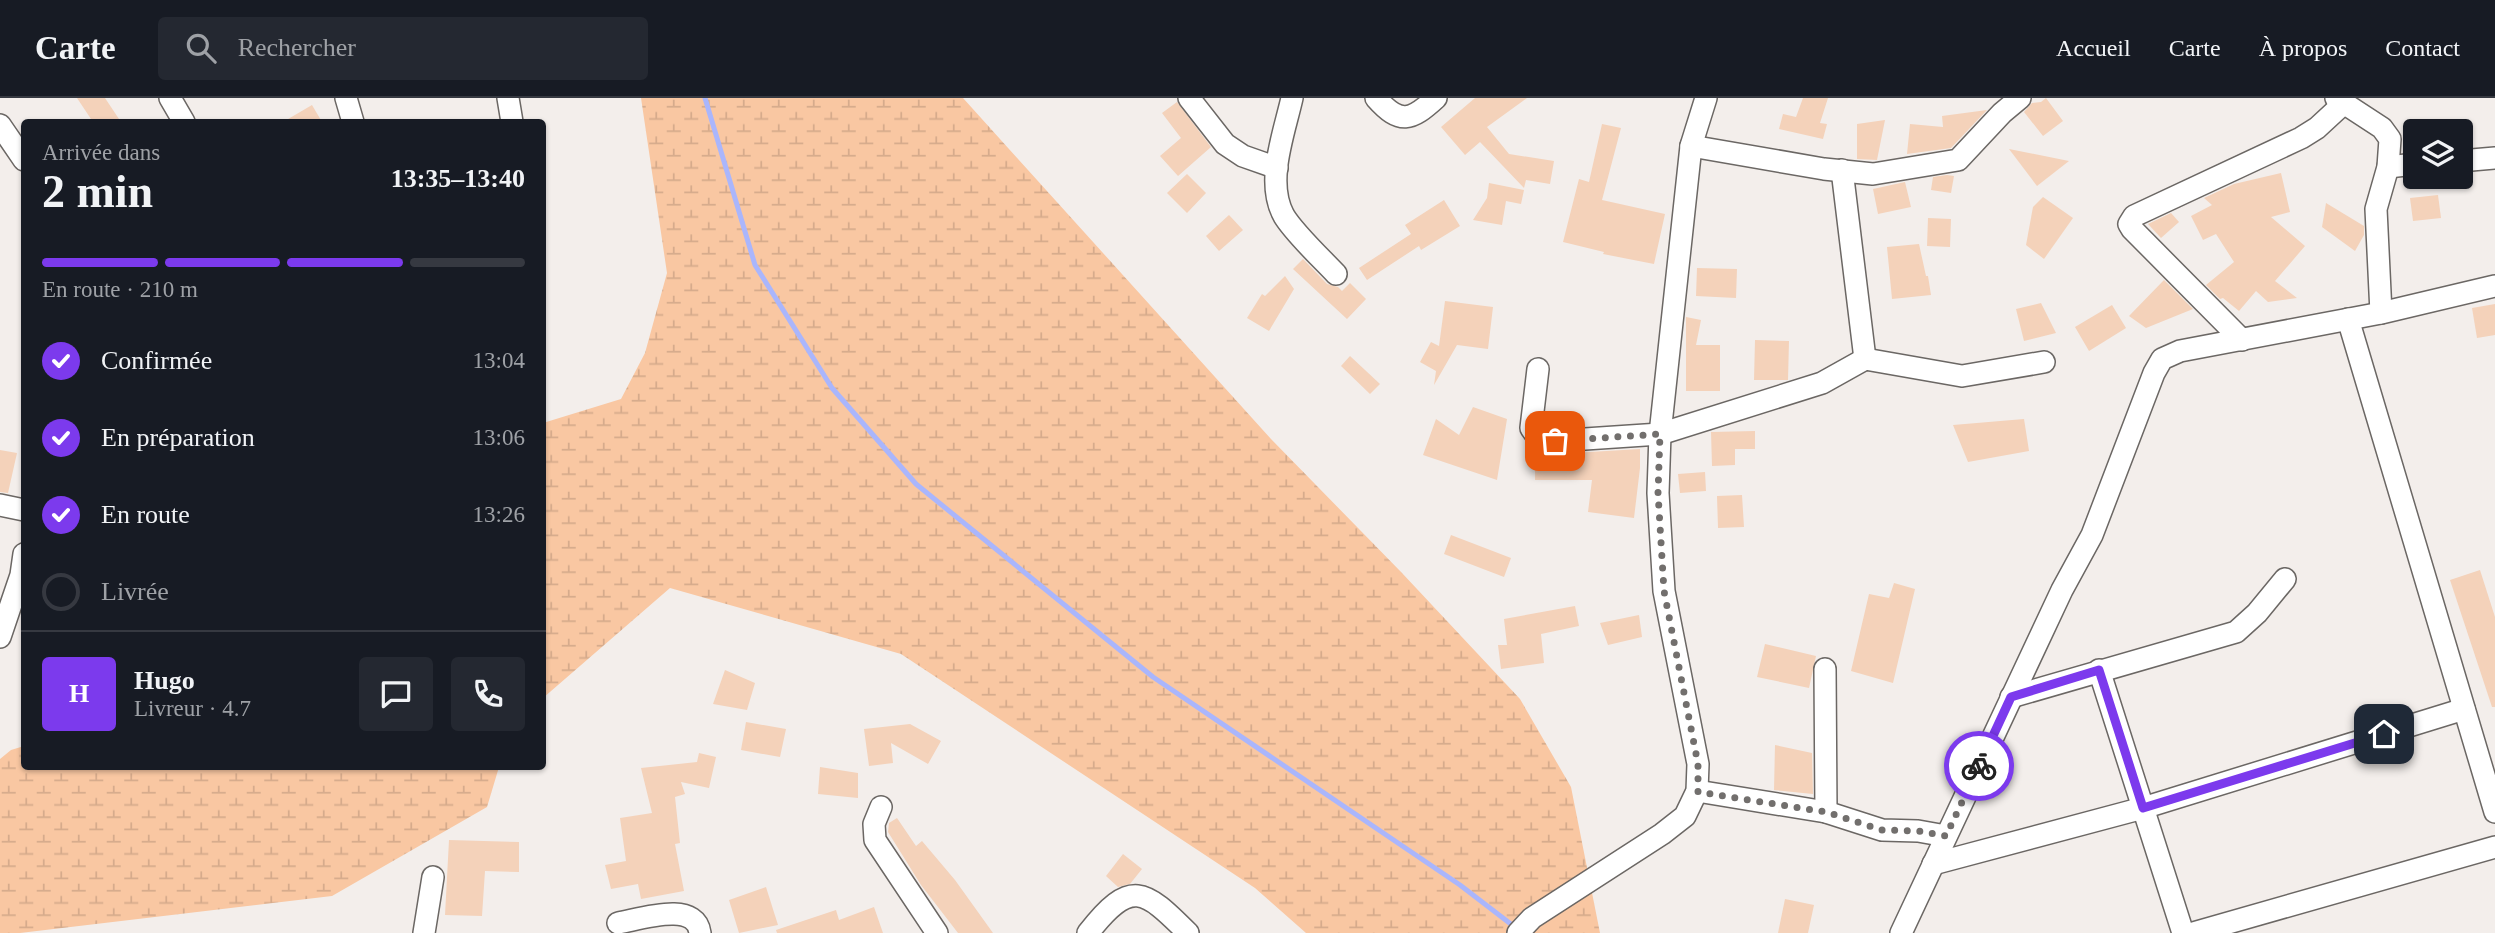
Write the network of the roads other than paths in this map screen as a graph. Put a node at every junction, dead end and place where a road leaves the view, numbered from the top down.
1 (170, 98) edge
2 (346, 98) edge
3 (508, 98) edge
4 (1189, 98) edge
5 (1292, 98) edge
6 (1376, 98) edge
7 (1436, 98) edge
8 (1706, 98) edge
9 (2020, 98) edge
10 (2339, 101) edge
11 (182, 119) edge
12 (352, 119) edge
13 (512, 119) edge
14 (0, 125) edge
15 (1691, 146) junction
16 (21, 156) edge
17 (2495, 158) edge
18 (2473, 159) edge
19 (2403, 165) edge
20 (2388, 167) junction
21 (1277, 168) junction
22 (1842, 170) junction
23 (1336, 274) dead end
24 (2495, 286) edge
25 (2381, 313) junction
26 (2348, 319) junction
27 (2242, 340) junction
28 (1865, 359) junction
29 (2044, 362) dead end
30 (1538, 369) dead end
31 (1660, 434) junction
32 (0, 505) edge
33 (21, 508) edge
34 (21, 575) edge
35 (2285, 579) dead end
36 (0, 637) edge
37 (1825, 670) dead end
38 (2099, 670) junction
39 (2011, 697) junction
40 (2464, 709) junction
41 (1698, 792) junction
42 (881, 807) dead end
43 (2143, 808) junction
44 (1826, 812) junction
45 (2495, 812) edge
46 (1946, 836) junction
47 (2495, 847) edge
48 (1933, 864) junction
49 (433, 877) dead end
50 (618, 923) dead end
51 (1525, 925) edge
52 (424, 933) edge
53 (700, 933) edge
54 (937, 933) edge
55 (1088, 933) edge
56 (1188, 933) edge
57 (1901, 933) edge
58 (2183, 933) edge
59 (2193, 933) edge

1 - 11 street
2 - 12 street
3 - 13 street
4 - 21 street
5 - 21 street
6 - 7 street
8 - 15 street
9 - 22 street
10 - 20 street
10 - 27 street
14 - 16 street
15 - 22 street
15 - 31 street
17 - 18 street
19 - 20 street
20 - 25 street
21 - 23 street
22 - 28 street
24 - 25 street
25 - 26 street
26 - 27 street
26 - 40 street
27 - 39 street
28 - 29 street
28 - 31 street
30 - 31 street
31 - 41 street
32 - 33 street
34 - 36 street
35 - 38 street
37 - 44 street
38 - 39 street
38 - 43 street
39 - 46 street
40 - 43 street
40 - 45 street
41 - 44 street
41 - 51 street
42 - 54 street
43 - 48 street
43 - 58 street
44 - 46 street
46 - 48 street
47 - 59 street
48 - 57 street
49 - 52 street
50 - 53 street
55 - 56 street

